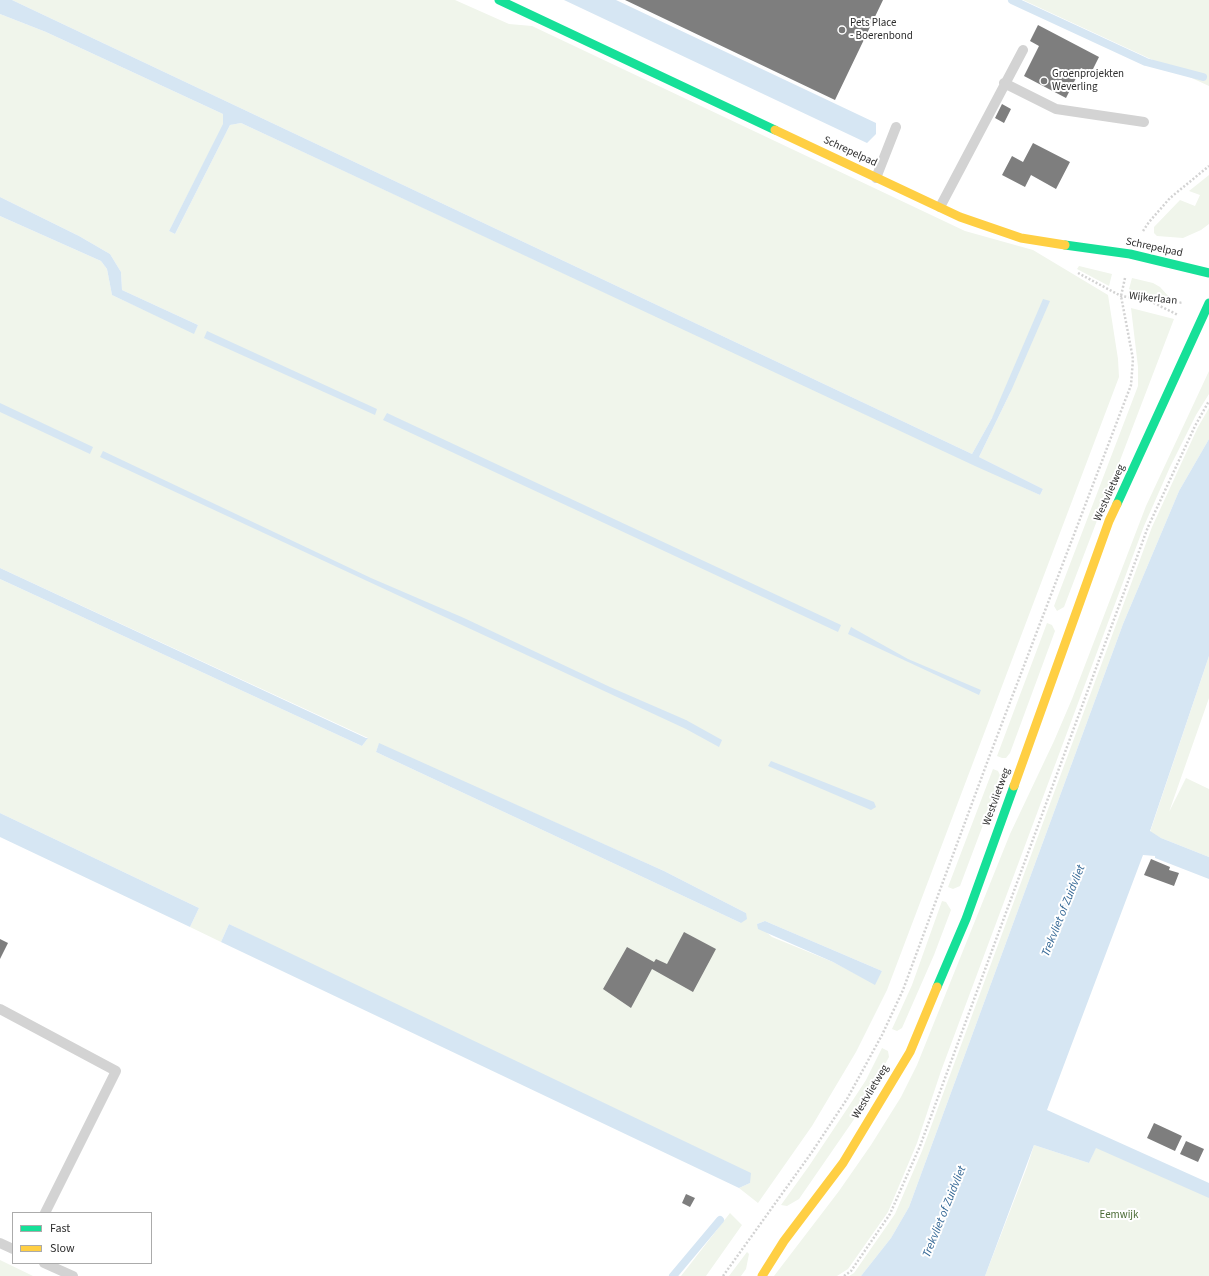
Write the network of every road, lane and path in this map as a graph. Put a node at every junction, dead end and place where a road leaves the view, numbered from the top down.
1 (499, 0) edge
2 (1023, 50) dead end
3 (1004, 83) junction
4 (1144, 122) dead end
5 (896, 127) dead end
6 (1209, 166) edge
7 (876, 178) junction
8 (940, 207) junction
9 (1130, 254) junction
10 (1209, 273) edge
11 (1121, 296) joint
12 (1188, 302) dead end
13 (1209, 302) edge
14 (1209, 401) edge
15 (0, 1009) edge
16 (46, 1212) edge
17 (0, 1242) edge
18 (12, 1248) edge
19 (46, 1264) edge
20 (73, 1276) edge
21 (723, 1276) edge
22 (762, 1276) edge
23 (844, 1276) edge

1 - 7 street, Schrepelpad
2 - 3 lane
3 - 4 lane
3 - 8 lane
5 - 7 lane
6 - 9 path
7 - 8 street, Schrepelpad
8 - 9 street, Schrepelpad
9 - 10 street, Schrepelpad
11 - 12 path, Wijkerlaan
11 - 21 path, Westvlietweg
13 - 22 street, Westvlietweg
14 - 23 path
15 - 16 lane
17 - 18 lane
19 - 20 lane

